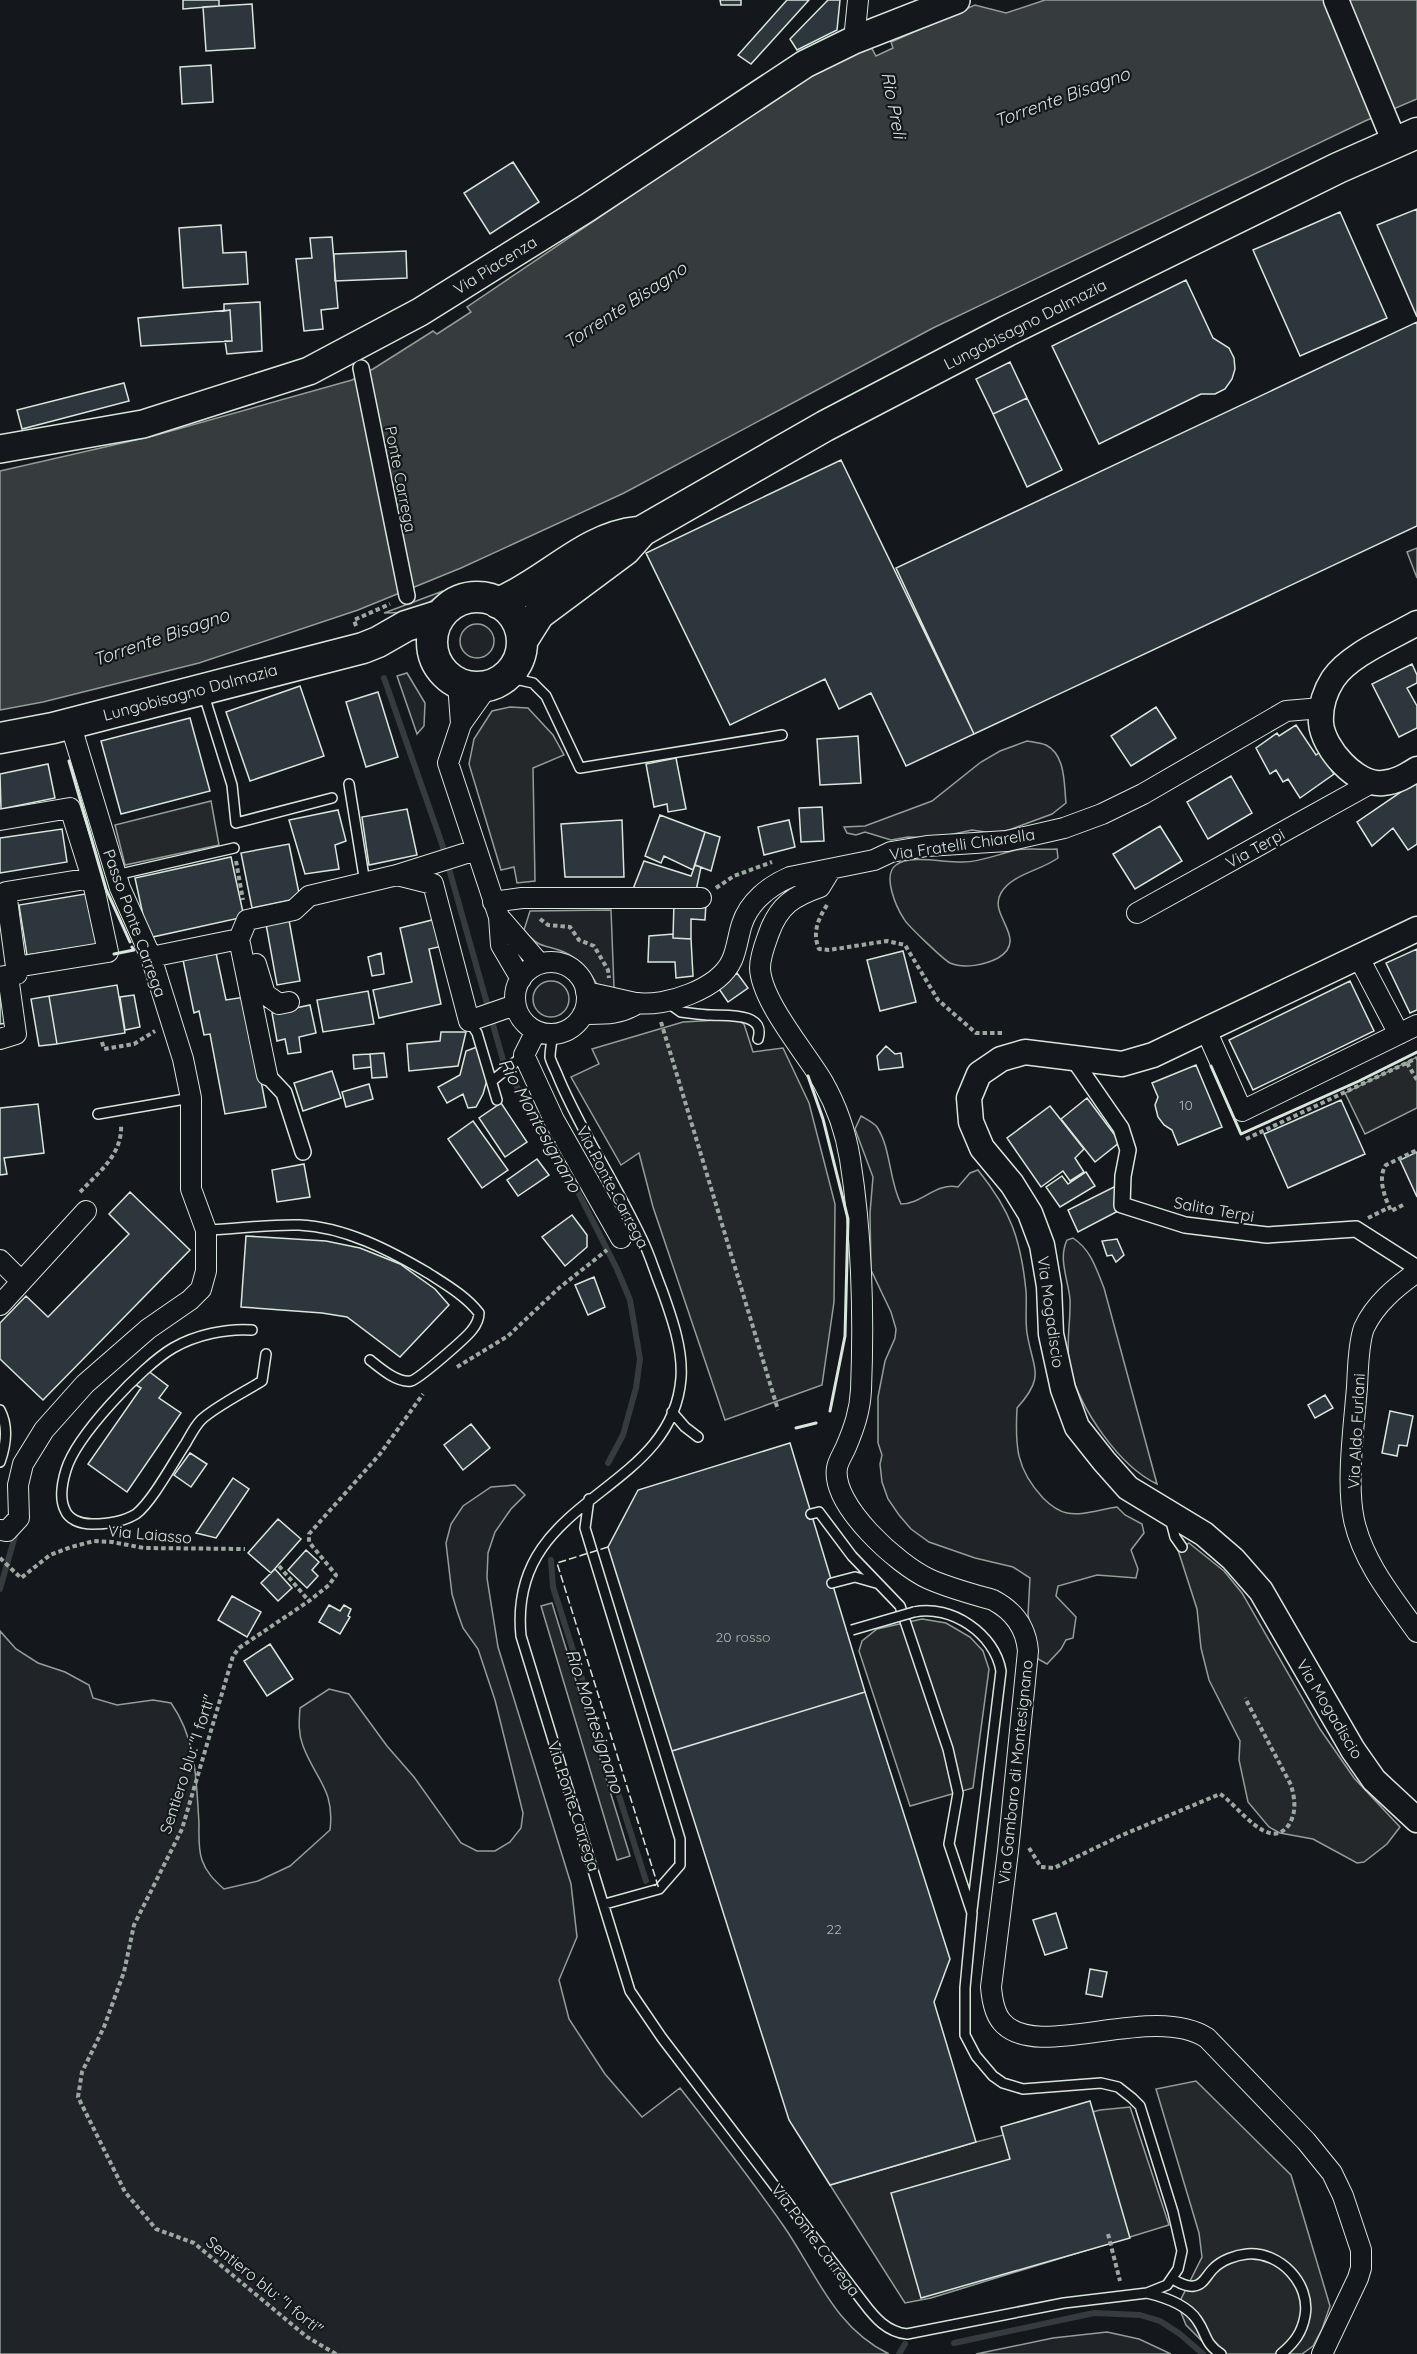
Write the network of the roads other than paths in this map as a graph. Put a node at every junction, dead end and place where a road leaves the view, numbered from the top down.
1 (858, 0) edge
2 (956, 0) edge
3 (1336, 0) edge
4 (854, 40) junction
5 (1399, 133) edge
6 (361, 368) dead end
7 (0, 449) edge
8 (642, 531) junction
9 (407, 596) dead end
10 (498, 603) junction
11 (441, 615) junction
12 (1417, 623) edge
13 (378, 642) junction
14 (436, 660) junction
15 (511, 669) junction
16 (458, 684) junction
17 (202, 690) junction
18 (1321, 708) junction
19 (70, 723) junction
20 (461, 724) junction
21 (782, 735) dead end
22 (0, 738) edge
23 (1417, 770) edge
24 (1373, 782) junction
25 (349, 784) dead end
26 (332, 798) dead end
27 (0, 820) edge
28 (234, 848) road end
29 (468, 852) junction
30 (831, 869) junction
31 (116, 875) junction
32 (396, 875) junction
33 (92, 878) junction
34 (365, 883) junction
35 (3, 886) edge
36 (701, 898) road end
37 (496, 910) junction
38 (1137, 914) dead end
39 (247, 920) junction
40 (1417, 929) edge
41 (239, 939) junction
42 (151, 957) junction
43 (1359, 958) junction
44 (540, 964) junction
45 (8, 973) edge
46 (521, 979) junction
47 (586, 992) junction
48 (289, 1002) dead end
49 (638, 1003) junction
50 (508, 1007) junction
51 (663, 1007) junction
52 (583, 1014) junction
53 (469, 1020) junction
54 (1417, 1026) edge
55 (1206, 1030) junction
56 (545, 1033) junction
57 (1399, 1034) junction
58 (0, 1038) edge
59 (758, 1039) dead end
60 (521, 1058) junction
61 (1074, 1060) junction
62 (267, 1075) joint
63 (492, 1081) junction
64 (191, 1098) junction
65 (497, 1100) dead end
66 (98, 1114) dead end
67 (303, 1152) dead end
68 (86, 1211) dead end
69 (206, 1230) junction
70 (621, 1238) dead end
71 (0, 1260) edge
72 (1417, 1270) edge
73 (21, 1281) junction
74 (0, 1305) edge
75 (252, 1330) dead end
76 (266, 1354) dead end
77 (370, 1360) dead end
78 (0, 1410) edge
79 (672, 1412) junction
80 (698, 1437) dead end
81 (0, 1462) edge
82 (590, 1499) junction
83 (1168, 1513) junction
84 (811, 1514) dead end
85 (1, 1527) edge
86 (1182, 1547) dead end
87 (832, 1583) dead end
88 (879, 1584) junction
89 (852, 1630) dead end
90 (1417, 1632) edge
91 (1417, 1820) edge
92 (605, 1904) junction
93 (972, 1912) junction
94 (1173, 2279) junction
95 (1147, 2293) junction
96 (1221, 2354) edge
97 (1281, 2354) edge
98 (1322, 2354) edge

1 - 4 street
2 - 4 main road, Via Piacenza
3 - 5 street
4 - 7 main road, Via Piacenza
5 - 8 main road, Lungobisagno Dalmazia
6 - 9 street, Ponte Carrega
8 - 10 main road, Lungobisagno Dalmazia
8 - 15 main road, Lungobisagno Dalmazia
10 - 11 main road, Lungobisagno Dalmazia
10 - 15 main road
11 - 13 main road, Lungobisagno Dalmazia
11 - 14 main road
12 - 18 street
13 - 14 main road
13 - 17 main road, Lungobisagno Dalmazia
14 - 16 main road
15 - 16 main road
15 - 20 street
15 - 21 lane
16 - 20 street
17 - 19 main road, Lungobisagno Dalmazia
17 - 26 lane
18 - 24 street
18 - 30 street, Via Fratelli Chiarella
19 - 22 main road, Lungobisagno Dalmazia
19 - 31 street, Passo Ponte Carrega
20 - 29 street
23 - 24 street, Via Terpi
24 - 38 street, Via Terpi
25 - 34 lane
27 - 33 street
28 - 31 lane
29 - 32 street
29 - 37 street
30 - 51 street, Via Fratelli Chiarella
30 - 98 street, Via Gambaro di Montesignano
31 - 42 street, Passo Ponte Carrega
32 - 34 street
32 - 53 street
33 - 35 street
33 - 45 street
34 - 39 street
35 - 45 street
36 - 37 street
37 - 44 street
37 - 46 street
39 - 41 street
39 - 48 street
40 - 43 street, Via Mogadiscio
41 - 42 street
41 - 62 street
42 - 64 street, Passo Ponte Carrega
43 - 55 street, Via Mogadiscio
43 - 57 street
44 - 46 street
44 - 47 street
45 - 58 street
46 - 50 street
47 - 49 street, Via Fratelli Chiarella
47 - 52 street
49 - 51 street, Via Fratelli Chiarella
49 - 52 street, Via Fratelli Chiarella
50 - 53 street
50 - 56 street
51 - 59 lane
52 - 56 street
53 - 63 lane
54 - 57 street
55 - 57 street
55 - 61 street, Via Mogadiscio
56 - 60 street
56 - 79 lane, Via Ponte Carrega
60 - 63 lane
60 - 70 street
61 - 72 street, Salita Terpi
61 - 83 street, Via Mogadiscio
62 - 67 street
63 - 65 lane
64 - 66 lane
64 - 69 street, Passo Ponte Carrega
68 - 73 street
69 - 77 lane
69 - 85 street, Passo Ponte Carrega
71 - 73 street
72 - 90 street, Via Aldo Furlani
73 - 74 street
75 - 76 lane
78 - 81 lane
79 - 80 lane
79 - 82 lane, Via Ponte Carrega
82 - 92 lane, Via Ponte Carrega
82 - 92 lane
83 - 86 lane
83 - 91 street, Via Mogadiscio
84 - 88 lane
87 - 88 lane
88 - 93 lane
89 - 93 lane, bridge
92 - 95 lane, Via Ponte Carrega
93 - 94 lane
94 - 95 lane, Via Ponte Carrega
94 - 97 lane
95 - 96 lane

